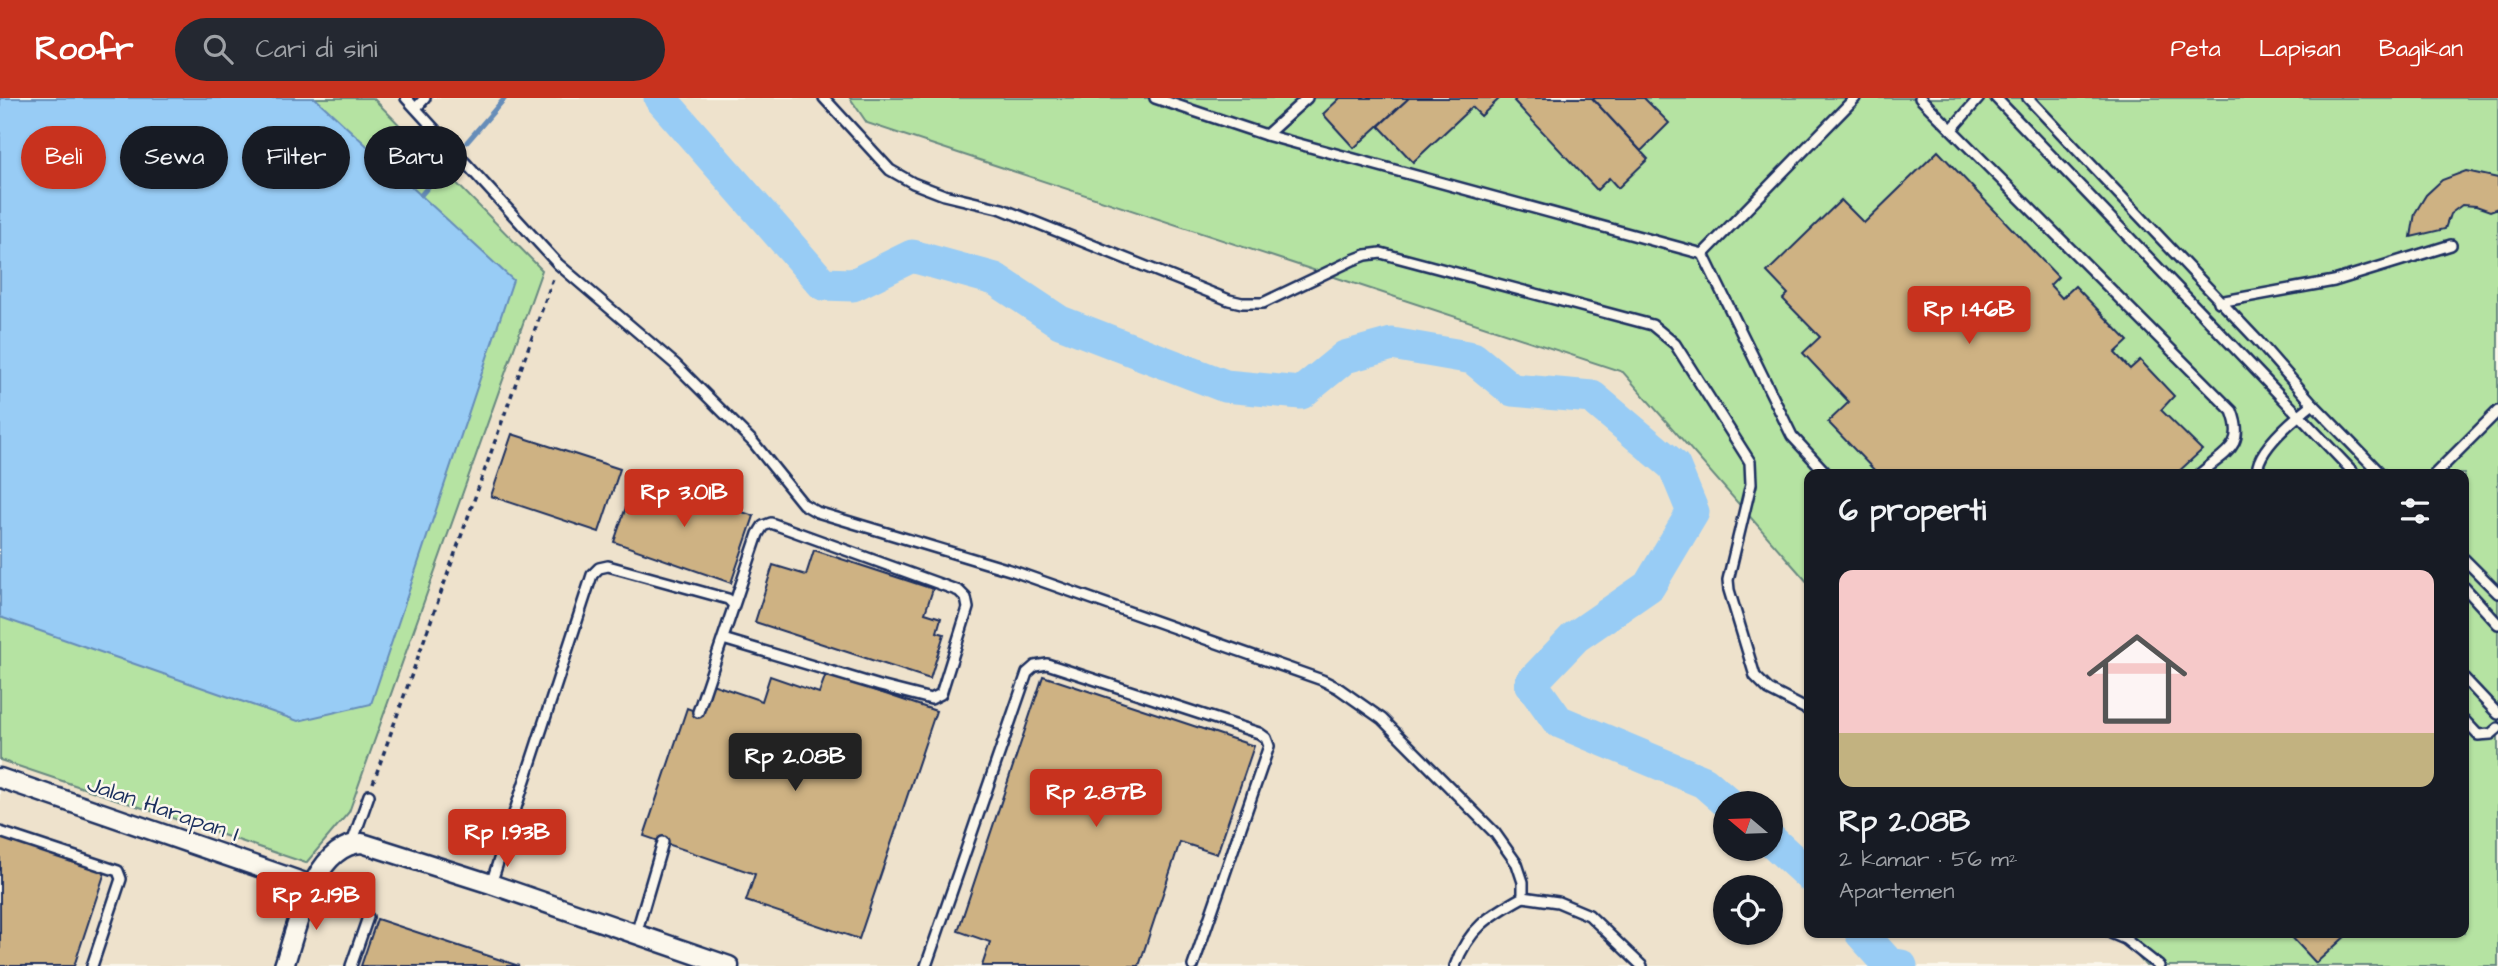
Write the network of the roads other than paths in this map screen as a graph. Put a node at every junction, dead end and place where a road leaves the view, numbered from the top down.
1 (406, 98) edge
2 (425, 98) edge
3 (824, 98) edge
4 (1155, 98) edge
5 (1307, 98) edge
6 (1855, 98) edge
7 (1920, 98) edge
8 (1979, 98) edge
9 (1996, 98) edge
10 (2028, 98) edge
11 (416, 108) junction
12 (1952, 129) junction
13 (1266, 135) junction
14 (2451, 245) dead end
15 (1703, 254) junction
16 (2219, 302) junction
17 (2313, 404) junction
18 (2498, 411) edge
19 (2298, 416) junction
20 (1822, 469) edge
21 (2206, 469) edge
22 (2260, 469) edge
23 (2350, 469) edge
24 (2376, 469) edge
25 (2440, 469) edge
26 (2469, 564) edge
27 (2469, 592) edge
28 (2498, 593) edge
29 (733, 604) junction
30 (2498, 624) edge
31 (723, 639) junction
32 (2469, 683) edge
33 (1804, 708) edge
34 (698, 712) dead end
35 (2498, 714) edge
36 (2469, 725) edge
37 (2498, 728) edge
38 (0, 778) edge
39 (369, 795) road end
40 (0, 832) edge
41 (663, 842) dead end
42 (352, 843) junction
43 (491, 884) junction
44 (311, 886) junction
45 (1523, 897) junction
46 (368, 917) dead end
47 (636, 934) junction
48 (2123, 938) edge
49 (92, 966) edge
50 (284, 966) edge
51 (351, 966) edge
52 (729, 966) edge
53 (926, 966) edge
54 (1193, 966) edge
55 (1455, 966) edge
56 (1642, 966) edge
57 (2158, 966) edge

1 - 11 lane
2 - 11 lane
3 - 33 lane
4 - 13 lane
5 - 13 lane
6 - 15 lane
7 - 12 lane
8 - 12 lane
9 - 19 lane
10 - 16 lane
11 - 45 lane
12 - 21 lane
13 - 15 lane
14 - 16 lane
15 - 20 lane
16 - 17 lane
17 - 19 lane
17 - 24 lane
18 - 25 lane
19 - 22 lane
19 - 23 lane
26 - 28 lane
27 - 30 lane
29 - 31 lane
29 - 31 lane
29 - 43 lane
31 - 34 lane
32 - 35 lane
36 - 37 lane
38 - 44 street, Jalan Harapan I
39 - 42 lane
40 - 49 lane
41 - 47 lane
42 - 43 street
42 - 44 street
43 - 47 street
44 - 50 street
45 - 55 lane
45 - 56 lane
46 - 51 lane
47 - 52 street
48 - 57 lane
53 - 54 lane

